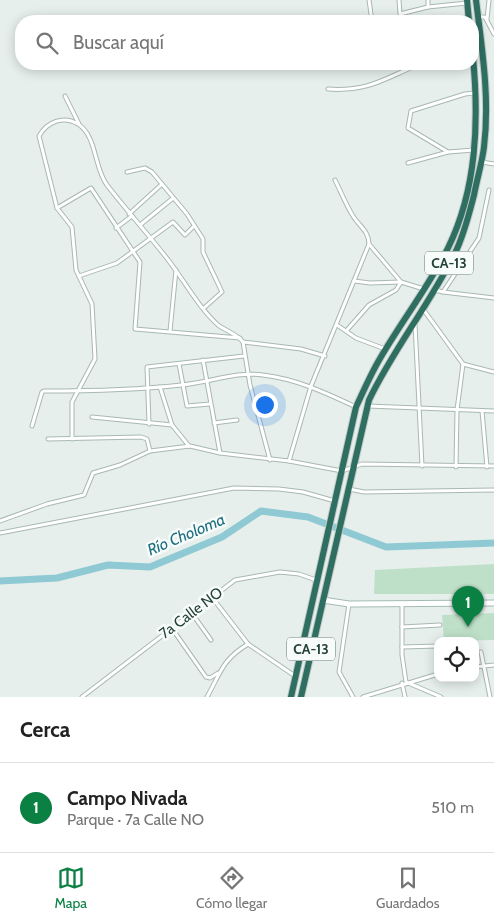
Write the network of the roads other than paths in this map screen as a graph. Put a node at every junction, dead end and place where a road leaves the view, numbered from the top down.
1 (369, 0) edge
2 (398, 0) edge
3 (428, 0) edge
4 (476, 0) edge
5 (489, 0) edge
6 (467, 1) edge
7 (428, 7) junction
8 (371, 15) edge
9 (468, 15) edge
10 (478, 15) edge
11 (479, 17) edge
12 (487, 19) junction
13 (479, 26) edge
14 (494, 34) edge
15 (407, 70) edge
16 (474, 70) edge
17 (328, 89) dead end
18 (476, 93) junction
19 (65, 96) dead end
20 (80, 125) junction
21 (474, 150) junction
22 (448, 152) junction
23 (408, 162) dead end
24 (481, 162) junction
25 (494, 164) edge
26 (127, 172) dead end
27 (335, 180) dead end
28 (161, 185) junction
29 (489, 190) dead end
30 (172, 199) junction
31 (57, 208) junction
32 (130, 215) junction
33 (140, 225) junction
34 (194, 226) junction
35 (116, 228) junction
36 (152, 238) junction
37 (368, 244) junction
38 (133, 253) junction
39 (176, 270) junction
40 (79, 276) junction
41 (354, 281) junction
42 (401, 282) junction
43 (424, 290) junction
44 (434, 290) junction
45 (443, 292) junction
46 (494, 298) edge
47 (204, 308) junction
48 (423, 309) junction
49 (415, 323) junction
50 (337, 325) junction
51 (347, 330) junction
52 (170, 331) junction
53 (242, 340) junction
54 (386, 350) junction
55 (244, 356) junction
56 (325, 356) junction
57 (203, 360) junction
58 (179, 363) junction
59 (463, 364) junction
60 (494, 372) edge
61 (248, 374) junction
62 (207, 382) junction
63 (183, 385) junction
64 (311, 386) junction
65 (160, 387) junction
66 (148, 388) junction
67 (79, 391) junction
68 (210, 404) junction
69 (368, 406) junction
70 (356, 407) junction
71 (419, 409) junction
72 (457, 410) junction
73 (482, 411) junction
74 (494, 411) edge
75 (92, 417) dead end
76 (237, 420) dead end
77 (214, 423) junction
78 (149, 424) junction
79 (172, 425) junction
80 (32, 426) dead end
81 (48, 439) dead end
82 (72, 439) junction
83 (190, 446) junction
84 (150, 452) junction
85 (220, 453) junction
86 (270, 460) junction
87 (289, 461) junction
88 (422, 466) junction
89 (487, 466) junction
90 (494, 466) edge
91 (353, 467) junction
92 (456, 467) junction
93 (342, 471) junction
94 (348, 489) junction
95 (494, 490) edge
96 (335, 504) junction
97 (0, 521) edge
98 (0, 533) edge
99 (316, 580) junction
100 (212, 596) junction
101 (323, 600) junction
102 (494, 603) edge
103 (349, 604) junction
104 (402, 604) junction
105 (191, 612) junction
106 (440, 625) dead end
107 (171, 627) junction
108 (402, 627) junction
109 (211, 640) dead end
110 (248, 644) junction
111 (434, 646) edge
112 (402, 647) junction
113 (481, 652) dead end
114 (494, 665) edge
115 (484, 666) junction
116 (479, 667) edge
117 (218, 673) junction
118 (434, 675) edge
119 (296, 676) junction
120 (404, 683) junction
121 (82, 697) edge
122 (207, 697) edge
123 (291, 697) edge
124 (301, 697) edge
125 (353, 697) edge
126 (363, 697) edge
127 (405, 697) edge
128 (441, 697) edge
129 (490, 697) edge

1 - 8 street
2 - 7 street
3 - 7 street
4 - 10 highway, CA-13
5 - 12 street
6 - 7 street
6 - 9 highway
11 - 12 street
12 - 14 street
13 - 24 highway, CA-13
15 - 17 street
16 - 18 highway, CA-13
18 - 21 highway, CA-13
18 - 22 street
19 - 20 street
20 - 31 street
20 - 32 street
21 - 22 street
21 - 43 highway, CA-13
22 - 23 street
24 - 25 street
24 - 44 highway, CA-13
26 - 28 street
27 - 37 street
28 - 30 street
28 - 32 street
29 - 45 street
30 - 33 street
30 - 34 street
31 - 35 street
31 - 40 street
32 - 33 street
32 - 35 street
33 - 36 street
34 - 36 street
34 - 47 street
35 - 38 street
36 - 38 street
36 - 39 street
37 - 41 street
37 - 42 street
38 - 40 street
38 - 52 street
39 - 47 street
39 - 52 street
40 - 67 street
41 - 42 street
41 - 50 street
42 - 43 street
42 - 51 street
43 - 54 highway, CA-13
44 - 45 street
44 - 48 highway, CA-13
45 - 46 street
47 - 53 street
48 - 49 highway, CA-13
48 - 59 street
49 - 69 highway, CA-13
49 - 71 street
50 - 51 street
50 - 56 street
51 - 54 street
52 - 53 street
53 - 55 street
53 - 56 street
54 - 70 highway, CA-13
55 - 57 street
55 - 61 street
56 - 64 street
57 - 58 street
57 - 62 street
58 - 63 street
58 - 66 street
59 - 60 street
59 - 72 street
61 - 62 street
61 - 64 street
61 - 86 street
62 - 63 street
62 - 68 street
63 - 65 street
63 - 68 street
64 - 70 street
64 - 87 street
65 - 66 street
65 - 79 street
66 - 67 street
66 - 78 street
67 - 80 street
67 - 82 street
68 - 77 street
69 - 71 street
69 - 91 highway, CA-13
70 - 93 highway, CA-13
71 - 72 street
71 - 88 street
72 - 73 street
72 - 92 street
73 - 74 street
73 - 89 street
75 - 78 street
76 - 77 street
77 - 85 street
78 - 79 street
79 - 83 street
81 - 82 street
82 - 84 street
83 - 84 street
83 - 85 street
84 - 97 street
85 - 86 street
86 - 87 street
87 - 93 street
88 - 91 street
88 - 92 street
89 - 90 street
89 - 92 street
91 - 93 street
91 - 94 highway, CA-13
93 - 96 highway, CA-13
94 - 95 street
94 - 101 highway, CA-13
96 - 98 street
96 - 99 highway, CA-13
99 - 100 street, 7a Calle NO
99 - 119 highway, CA-13
100 - 105 street, 7a Calle NO
100 - 110 street
101 - 103 street
101 - 124 highway, CA-13
102 - 104 street
103 - 104 street
103 - 125 street
104 - 108 street
105 - 107 street, 7a Calle NO
105 - 109 street
106 - 108 street
107 - 117 street
107 - 121 street, 7a Calle NO
108 - 112 street
110 - 117 street
110 - 119 street
111 - 112 street
112 - 120 street
113 - 115 street
114 - 115 street
115 - 116 street
115 - 129 street
117 - 122 street
118 - 120 street
119 - 123 highway, CA-13
120 - 126 street
120 - 127 street
120 - 128 street

